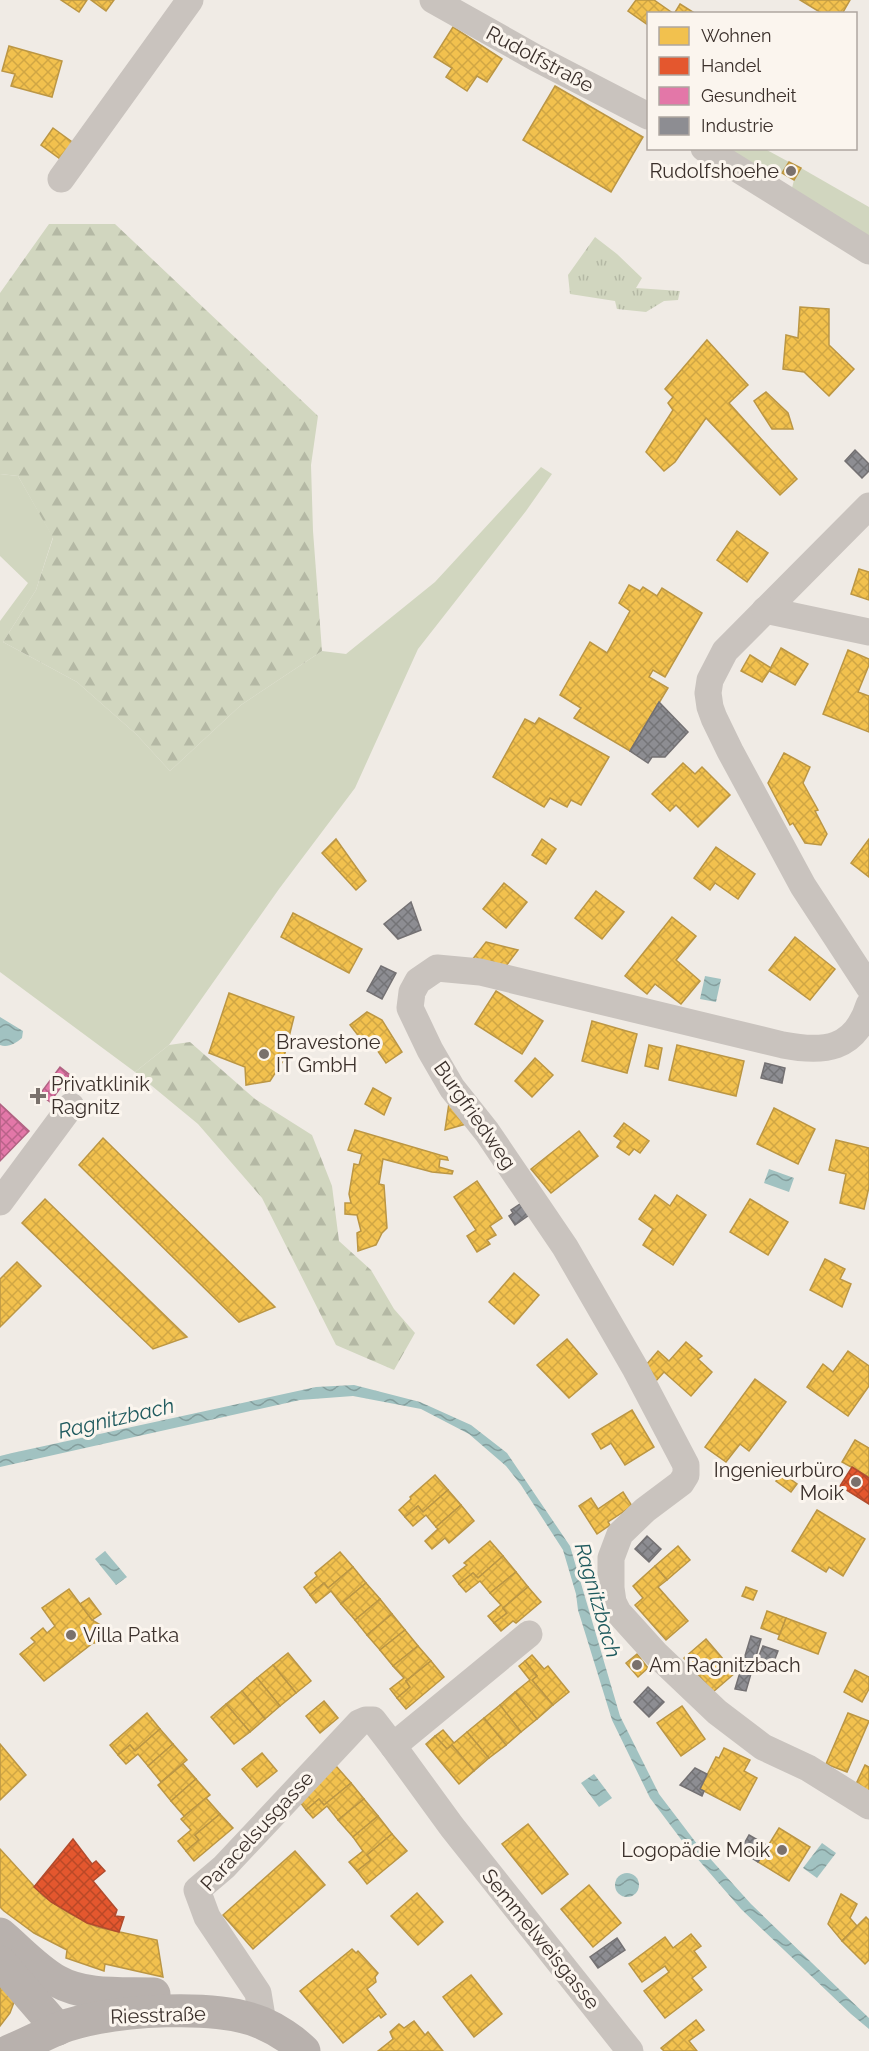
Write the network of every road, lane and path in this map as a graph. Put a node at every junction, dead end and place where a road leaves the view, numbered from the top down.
1 (190, 0) edge
2 (434, 0) edge
3 (647, 115) edge
4 (707, 150) edge
5 (61, 179) dead end
6 (869, 251) edge
7 (869, 506) edge
8 (765, 610) junction
9 (869, 632) edge
10 (869, 987) edge
11 (869, 1005) edge
12 (71, 1106) dead end
13 (0, 1202) edge
14 (529, 1634) dead end
15 (393, 1746) junction
16 (869, 1806) edge
17 (452, 1827) joint
18 (0, 1934) edge
19 (0, 1962) edge
20 (58, 1982) junction
21 (205, 2011) junction
22 (263, 2023) junction
23 (64, 2027) junction
24 (10, 2051) edge
25 (304, 2051) edge
26 (630, 2051) edge

1 - 5 street
2 - 3 street, Rudolfstraße
4 - 6 street
7 - 8 street
8 - 9 street
8 - 10 street
11 - 16 street, Burgfriedweg
12 - 13 street
14 - 15 street
15 - 17 street, Paracelsusgasse
15 - 22 street, Paracelsusgasse
17 - 26 street, Semmelweisgasse
18 - 20 main road
19 - 23 main road
20 - 21 main road
20 - 23 main road
21 - 22 main road, Riesstraße
21 - 23 main road, Riesstraße
22 - 25 main road, Riesstraße
23 - 24 main road, Riesstraße

